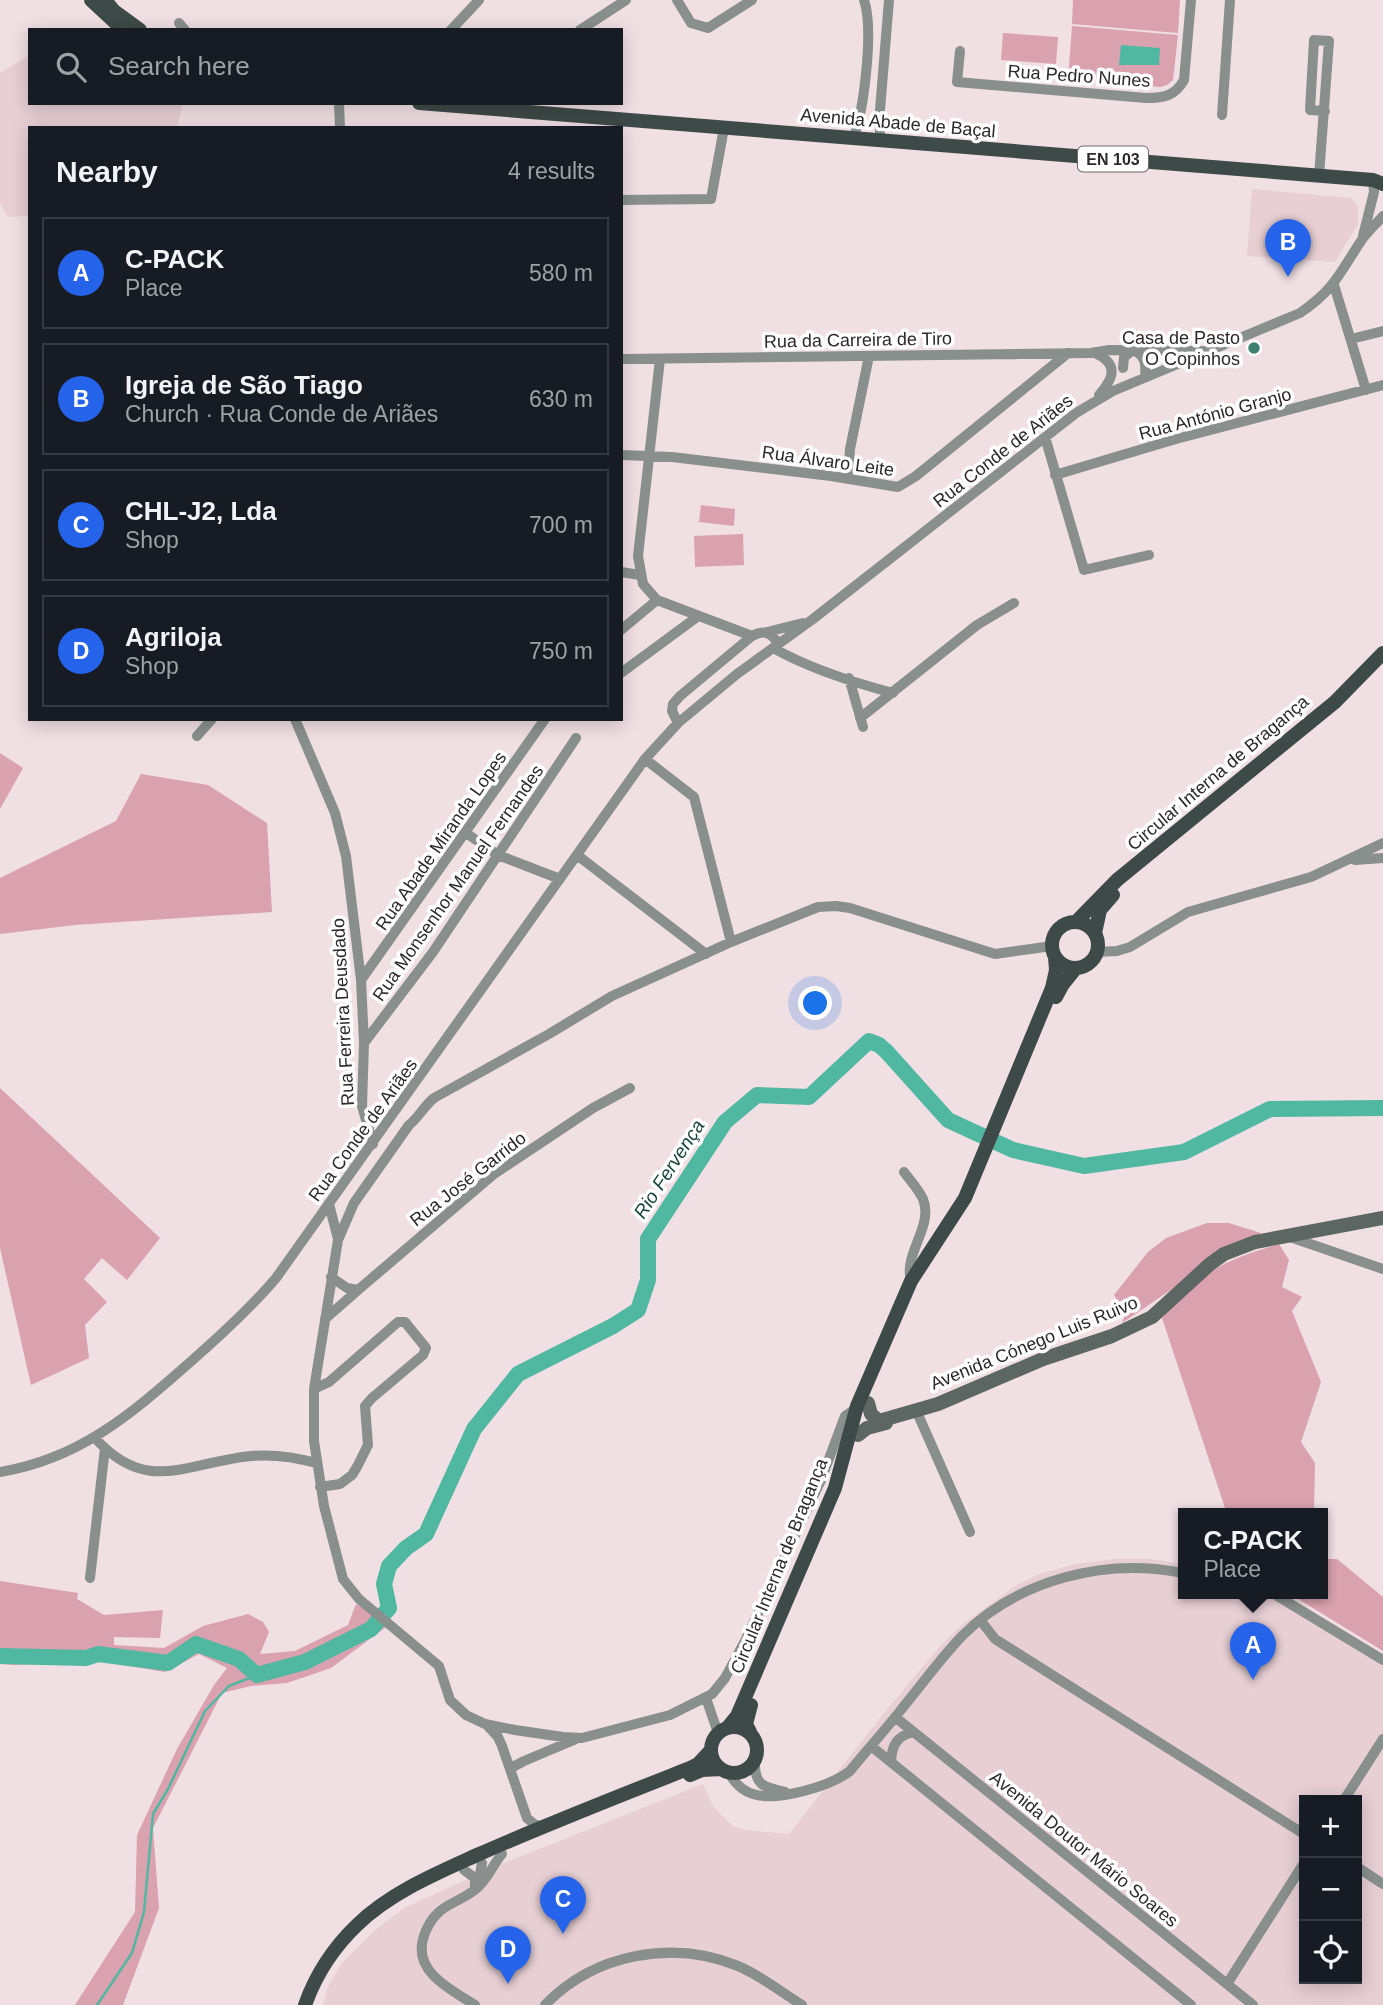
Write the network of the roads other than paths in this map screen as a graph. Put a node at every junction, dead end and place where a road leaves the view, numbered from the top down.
1 (91, 0) edge
2 (106, 0) edge
3 (478, 0) edge
4 (626, 0) edge
5 (677, 0) edge
6 (752, 0) edge
7 (864, 0) edge
8 (889, 0) edge
9 (1191, 0) edge
10 (1230, 0) edge
11 (121, 28) edge
12 (137, 28) edge
13 (453, 28) edge
14 (583, 28) edge
15 (960, 51) dead end
16 (339, 105) edge
17 (447, 105) edge
18 (1325, 111) junction
19 (1222, 115) dead end
20 (592, 123) edge
21 (340, 126) edge
22 (724, 128) junction
23 (853, 139) junction
24 (880, 141) junction
25 (1319, 176) junction
26 (1380, 180) edge
27 (623, 201) edge
28 (1383, 216) edge
29 (1362, 240) junction
30 (1334, 285) junction
31 (1383, 331) edge
32 (1351, 339) junction
33 (1133, 350) junction
34 (1212, 351) junction
35 (1095, 352) junction
36 (1068, 353) junction
37 (869, 356) junction
38 (1105, 358) junction
39 (623, 359) edge
40 (660, 359) junction
41 (1123, 368) junction
42 (1141, 379) junction
43 (1383, 385) edge
44 (1366, 390) junction
45 (1095, 400) junction
46 (1045, 436) junction
47 (623, 455) edge
48 (650, 455) junction
49 (1055, 475) junction
50 (848, 479) junction
51 (1149, 555) dead end
52 (623, 572) edge
53 (640, 575) junction
54 (657, 600) junction
55 (1014, 603) dead end
56 (697, 617) junction
57 (813, 619) junction
58 (623, 628) edge
59 (767, 632) junction
60 (753, 640) junction
61 (774, 648) junction
62 (1383, 653) edge
63 (757, 660) junction
64 (1383, 661) edge
65 (623, 672) edge
66 (849, 678) junction
67 (893, 693) junction
68 (210, 721) edge
69 (296, 721) edge
70 (544, 721) edge
71 (678, 723) junction
72 (197, 736) dead end
73 (576, 738) dead end
74 (645, 759) junction
75 (466, 832) junction
76 (1383, 843) edge
77 (498, 855) junction
78 (577, 855) junction
79 (1383, 858) edge
80 (1348, 860) junction
81 (560, 878) junction
82 (1076, 922) junction
83 (1095, 933) junction
84 (731, 942) junction
85 (1053, 951) junction
86 (1097, 952) junction
87 (706, 954) junction
88 (1076, 968) junction
89 (361, 980) junction
90 (363, 1044) junction
91 (630, 1088) dead end
92 (1014, 1089) junction
93 (407, 1097) junction
94 (424, 1106) junction
95 (395, 1114) junction
96 (409, 1125) junction
97 (373, 1144) junction
98 (904, 1172) dead end
99 (974, 1183) junction
100 (340, 1189) junction
101 (355, 1203) junction
102 (329, 1204) junction
103 (1383, 1218) edge
104 (1287, 1236) junction
105 (338, 1240) junction
106 (1383, 1269) edge
107 (331, 1277) junction
108 (911, 1281) junction
109 (358, 1290) junction
110 (324, 1319) junction
111 (314, 1389) junction
112 (862, 1406) junction
113 (916, 1410) junction
114 (896, 1416) junction
115 (858, 1435) junction
116 (95, 1438) junction
117 (105, 1448) junction
118 (316, 1463) junction
119 (0, 1472) edge
120 (320, 1487) junction
121 (970, 1532) dead end
122 (1178, 1572) edge
123 (90, 1578) dead end
124 (1282, 1599) edge
125 (981, 1621) junction
126 (1383, 1660) edge
127 (706, 1698) junction
128 (895, 1717) junction
129 (485, 1724) junction
130 (723, 1730) junction
131 (750, 1732) junction
132 (914, 1732) junction
133 (582, 1738) junction
134 (1383, 1739) edge
135 (871, 1746) junction
136 (710, 1749) junction
137 (755, 1761) junction
138 (891, 1761) junction
139 (511, 1769) junction
140 (724, 1771) junction
141 (789, 1793) junction
142 (1347, 1795) edge
143 (524, 1811) junction
144 (565, 1817) junction
145 (542, 1827) junction
146 (1299, 1831) edge
147 (514, 1839) junction
148 (502, 1854) junction
149 (481, 1863) junction
150 (464, 1870) junction
151 (1362, 1870) edge
152 (1299, 1871) edge
153 (1383, 1884) edge
154 (473, 1890) junction
155 (1227, 1984) junction
156 (305, 2005) edge
157 (311, 2005) edge
158 (475, 2005) edge
159 (545, 2005) edge
160 (802, 2005) edge
161 (1191, 2005) edge
162 (1253, 2005) edge

1 - 11 main road
2 - 12 main road
3 - 13 street
4 - 14 street
5 - 6 street
7 - 23 street
8 - 24 street
9 - 15 street, Rua Pedro Nunes
10 - 19 street
16 - 21 street
17 - 20 main road, Avenida Abade de Baçal / EN 103
18 - 18 street
18 - 25 street
20 - 22 main road, Avenida Abade de Baçal / EN 103
22 - 23 main road, Avenida Abade de Baçal / EN 103
22 - 27 street
23 - 24 main road, Avenida Abade de Baçal / EN 103
24 - 25 main road, Avenida Abade de Baçal / EN 103
25 - 26 main road, Avenida Abade de Baçal / EN 103
26 - 29 street, Rua Conde de Ariães
28 - 29 street, Rua Conde de Ariães
29 - 30 street, Rua Conde de Ariães
30 - 32 street
30 - 34 street, Rua Conde de Ariães
31 - 32 street
32 - 44 street
33 - 34 street, Rua da Carreira de Tiro
33 - 35 street, Rua da Carreira de Tiro
33 - 41 street
33 - 42 street
34 - 42 street, Rua Conde de Ariães
35 - 36 street, Rua da Carreira de Tiro
35 - 38 street
36 - 37 street, Rua da Carreira de Tiro
36 - 50 street, Rua Álvaro Leite
37 - 40 street, Rua da Carreira de Tiro
37 - 50 street
38 - 41 street
38 - 45 street
39 - 40 street, Rua da Carreira de Tiro
40 - 48 street
41 - 42 street
42 - 45 street, Rua Conde de Ariães
43 - 44 street, Rua António Granjo
44 - 49 street, Rua António Granjo
45 - 46 street, Rua Conde de Ariães
46 - 49 street
46 - 57 street, Rua Conde de Ariães
47 - 48 street, Rua Álvaro Leite
48 - 50 street, Rua Álvaro Leite
48 - 53 street
49 - 51 street
52 - 53 street
53 - 54 street
54 - 56 street
54 - 58 street
55 - 67 street
56 - 60 street
56 - 65 street
57 - 59 street
57 - 61 street, Rua Conde de Ariães
59 - 60 street
59 - 61 street
60 - 61 street
60 - 63 street
60 - 71 street
61 - 63 street, Rua Conde de Ariães
61 - 66 street
62 - 82 main road, Circular Interna de Bragança
63 - 71 street, Rua Conde de Ariães
64 - 83 main road, Circular Interna de Bragança
66 - 67 street
66 - 67 street
68 - 72 street
69 - 89 street, Rua Ferreira Deusdado
70 - 75 street, Rua Abade Miranda Lopes
71 - 74 street, Rua Conde de Ariães
73 - 77 street, Rua Monsenhor Manuel Fernandes
74 - 78 street, Rua Conde de Ariães
74 - 84 street
75 - 77 street
75 - 89 street, Rua Abade Miranda Lopes
76 - 80 street
77 - 81 street
77 - 90 street, Rua Monsenhor Manuel Fernandes
78 - 81 street, Rua Conde de Ariães
78 - 87 street
79 - 80 street
80 - 86 street
81 - 93 street, Rua Conde de Ariães
82 - 83 main road
82 - 85 main road
83 - 86 main road
84 - 85 street
84 - 87 street
85 - 88 main road
85 - 92 main road, Circular Interna de Bragança
86 - 88 main road
87 - 94 street
88 - 92 main road, Circular Interna de Bragança
89 - 90 street, Rua Ferreira Deusdado
90 - 97 street, Rua Ferreira Deusdado
91 - 109 street, Rua José Garrido
92 - 99 main road, Circular Interna de Bragança
93 - 94 street
93 - 95 street, Rua Conde de Ariães
94 - 96 street
95 - 96 street
95 - 97 street, Rua Conde de Ariães
96 - 101 street
97 - 100 street, Rua Conde de Ariães
98 - 108 street
99 - 108 main road, Circular Interna de Bragança
99 - 112 main road, Circular Interna de Bragança
100 - 101 street
100 - 102 street, Rua Conde de Ariães
101 - 105 street
102 - 105 street
102 - 116 street, Rua Conde de Ariães
103 - 104 street, Avenida Cónego Luis Ruivo
104 - 106 street
104 - 113 street, Avenida Cónego Luis Ruivo
105 - 107 street
107 - 109 street
107 - 110 street
108 - 112 main road, Circular Interna de Bragança
109 - 110 street, Rua José Garrido
110 - 111 street
111 - 118 street
111 - 120 street
112 - 114 street
112 - 115 main road, Circular Interna de Bragança
112 - 127 street
112 - 130 main road, Circular Interna de Bragança
113 - 114 street, Avenida Cónego Luis Ruivo
113 - 121 street
114 - 115 street, Avenida Cónego Luis Ruivo
115 - 131 main road, Circular Interna de Bragança
116 - 117 street
116 - 119 street, Rua Conde de Ariães
117 - 118 street
117 - 123 street
118 - 120 street
120 - 129 street
122 - 125 street
124 - 126 street
125 - 128 street
125 - 146 street
127 - 130 street
127 - 133 street
128 - 132 street, Avenida Doutor Mário Soares
128 - 135 street
129 - 133 street
129 - 139 street
130 - 131 main road
130 - 136 main road
131 - 137 main road
132 - 138 street
132 - 155 street, Avenida Doutor Mário Soares
133 - 139 street
134 - 142 street
135 - 138 street
135 - 141 street
136 - 140 main road
136 - 144 main road
137 - 140 main road
137 - 141 street
138 - 161 street
139 - 143 street
140 - 141 street
140 - 148 main road
143 - 145 street
143 - 147 street
144 - 145 main road
144 - 149 main road
145 - 147 main road
147 - 156 main road
148 - 149 main road
148 - 154 street
149 - 150 main road
149 - 154 street
150 - 154 street
150 - 157 main road
151 - 153 street
152 - 155 street
154 - 158 street
155 - 162 street, Avenida Doutor Mário Soares
159 - 160 street

